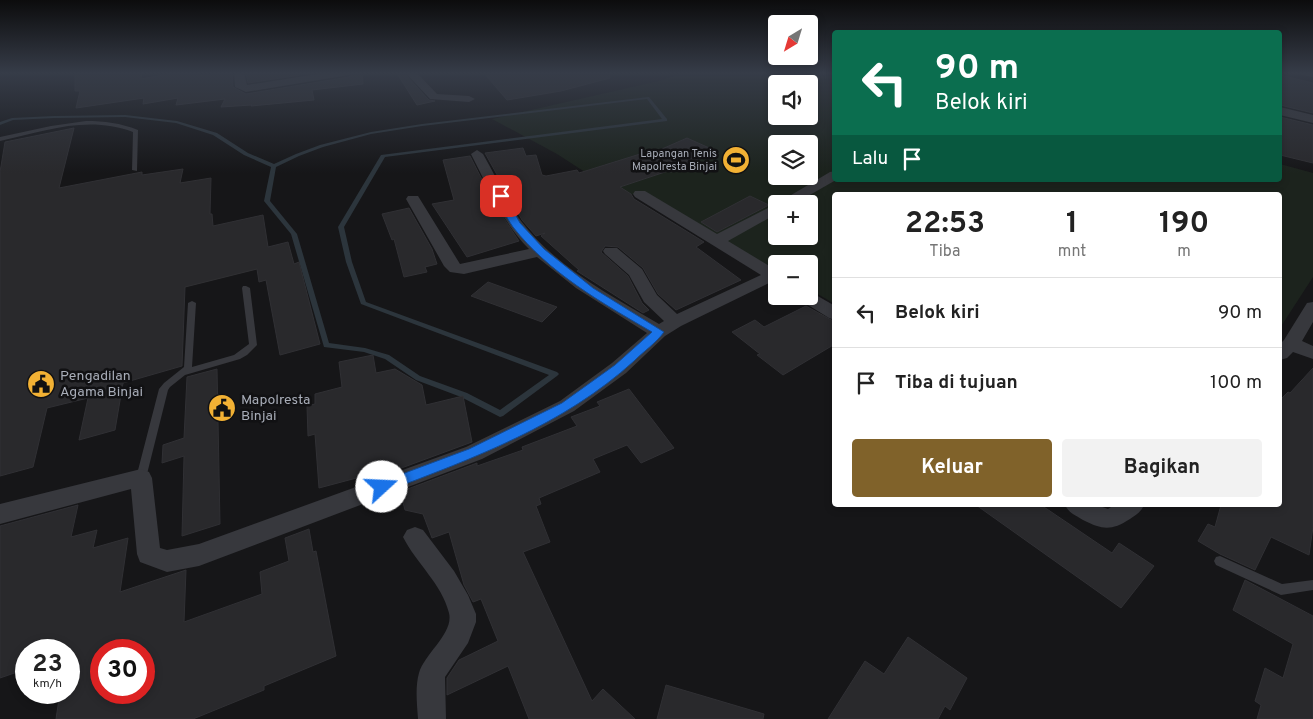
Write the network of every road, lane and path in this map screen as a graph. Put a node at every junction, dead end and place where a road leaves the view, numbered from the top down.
1 (1282, 111) edge
2 (1313, 119) edge
3 (0, 139) edge
4 (477, 154) dead end
5 (135, 170) dead end
6 (832, 176) edge
7 (640, 194) dead end
8 (799, 195) edge
9 (413, 200) dead end
10 (768, 212) edge
11 (718, 240) junction
12 (540, 251) junction
13 (611, 251) dead end
14 (768, 272) edge
15 (768, 279) edge
16 (246, 288) dead end
17 (192, 303) dead end
18 (818, 303) edge
19 (1313, 307) edge
20 (832, 312) edge
21 (667, 327) junction
22 (1286, 349) edge
23 (1313, 353) edge
24 (184, 372) junction
25 (141, 478) junction
26 (1080, 507) edge
27 (1130, 507) edge
28 (0, 514) edge
29 (415, 537) dead end
30 (1220, 561) dead end
31 (1313, 585) edge
32 (432, 719) edge

1 - 2 street
3 - 5 lane
4 - 12 street
6 - 8 street
7 - 11 street
9 - 12 street
10 - 11 street
11 - 14 street
12 - 21 street
13 - 21 street
15 - 21 street
16 - 24 lane
17 - 24 lane
18 - 20 street
19 - 22 street
21 - 25 street
22 - 23 street
24 - 25 lane
25 - 28 street
26 - 27 street
29 - 32 street
30 - 31 lane

